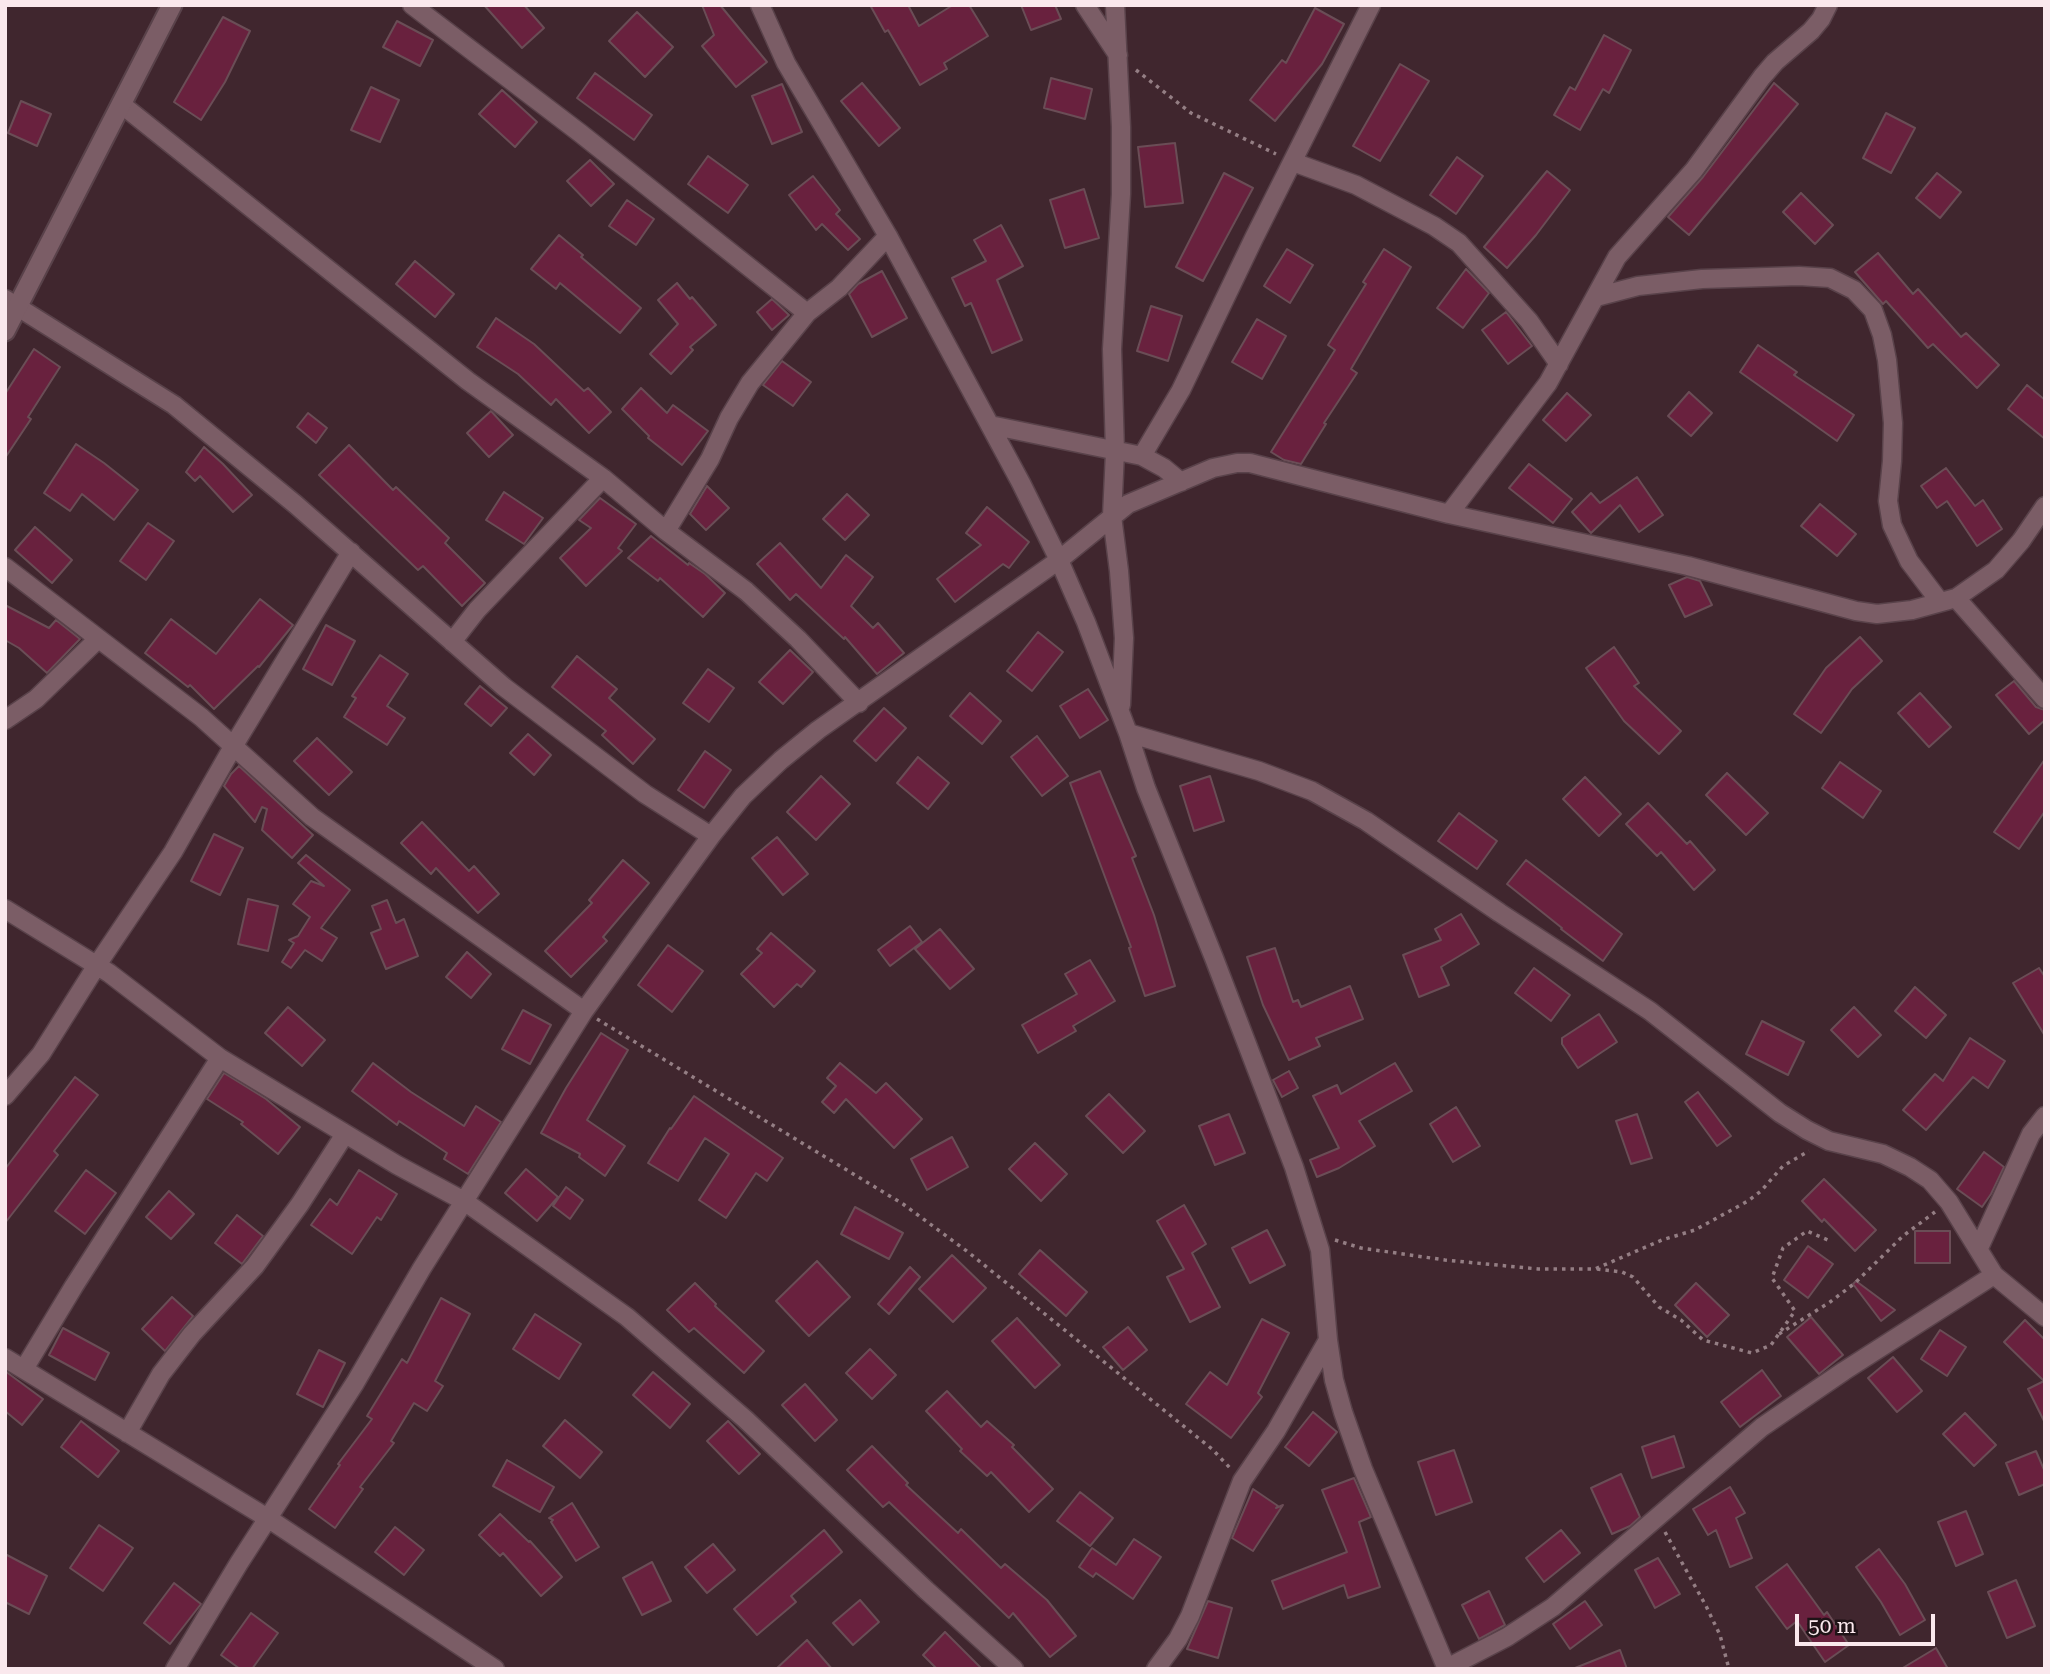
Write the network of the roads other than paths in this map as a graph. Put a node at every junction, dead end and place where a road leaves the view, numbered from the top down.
1 (172, 5) edge
2 (412, 5) edge
3 (760, 5) edge
4 (1085, 5) edge
5 (1115, 5) edge
6 (1371, 5) edge
7 (1828, 5) edge
8 (1118, 55) junction
9 (121, 104) junction
10 (1293, 162) junction
11 (887, 236) junction
12 (1596, 297) junction
13 (12, 303) edge
14 (807, 313) junction
15 (5, 331) edge
16 (1559, 364) junction
17 (990, 425) junction
18 (1115, 452) junction
19 (1142, 456) junction
20 (603, 478) junction
21 (1181, 482) junction
22 (2045, 506) edge
23 (1449, 514) junction
24 (1112, 516) junction
25 (666, 531) junction
26 (351, 552) junction
27 (1059, 560) junction
28 (5, 567) edge
29 (1948, 600) junction
30 (98, 639) junction
31 (452, 642) junction
32 (2045, 699) edge
33 (859, 703) junction
34 (1120, 712) junction
35 (5, 720) edge
36 (1128, 733) junction
37 (234, 746) junction
38 (711, 836) junction
39 (5, 909) edge
40 (97, 965) junction
41 (584, 1011) junction
42 (220, 1058) junction
43 (5, 1096) edge
44 (2045, 1116) edge
45 (345, 1134) junction
46 (464, 1201) junction
47 (1979, 1248) junction
48 (1994, 1275) junction
49 (2045, 1317) edge
50 (1328, 1340) junction
51 (5, 1358) edge
52 (24, 1369) junction
53 (127, 1433) junction
54 (269, 1519) junction
55 (1447, 1668) edge
56 (175, 1669) edge
57 (495, 1669) edge
58 (1014, 1669) edge
59 (1156, 1669) edge

1 - 9 main road
2 - 14 street
3 - 11 street
4 - 8 street
5 - 8 street
6 - 10 street
7 - 12 street
8 - 18 street
9 - 13 main road
9 - 20 street
10 - 16 street
10 - 19 street
11 - 14 street
11 - 17 street
12 - 16 street
12 - 29 street
13 - 15 main road
13 - 26 street
14 - 25 street
16 - 23 street
17 - 18 street
17 - 27 street
18 - 19 street
18 - 24 street
19 - 21 street
20 - 25 street
20 - 31 street
21 - 23 street
21 - 24 street
22 - 29 street
23 - 29 street
24 - 27 street
24 - 34 street
25 - 33 street
26 - 31 street
26 - 37 street
27 - 33 street
27 - 34 street
28 - 30 street
29 - 32 street
30 - 35 street
30 - 37 street
31 - 38 street
33 - 38 street
34 - 36 street
36 - 47 street
36 - 50 street
37 - 40 street
37 - 41 street
38 - 41 street
39 - 40 street
40 - 42 street
40 - 43 street
41 - 46 street
42 - 45 street
42 - 52 street
44 - 47 street
45 - 46 street
45 - 53 street
46 - 54 street
46 - 58 street
47 - 48 street
48 - 49 street
48 - 55 street
50 - 55 street
50 - 59 street
51 - 52 street
52 - 53 street
53 - 54 street
54 - 56 street
54 - 57 street

